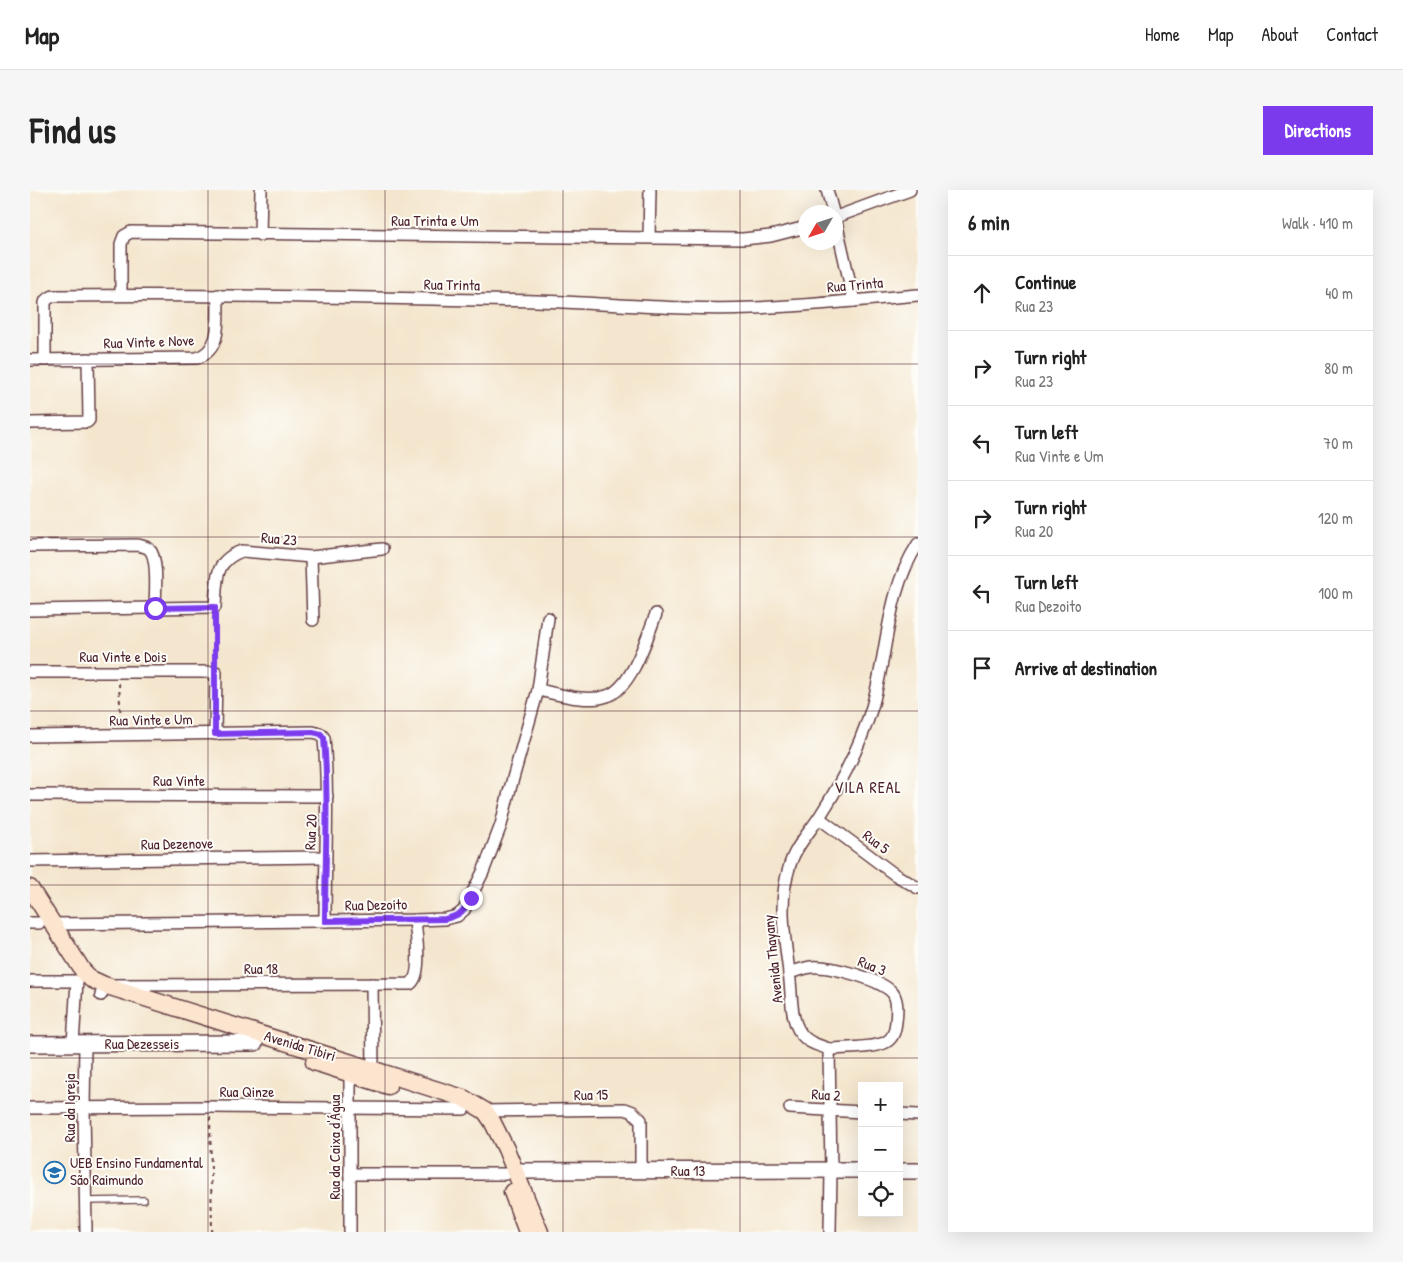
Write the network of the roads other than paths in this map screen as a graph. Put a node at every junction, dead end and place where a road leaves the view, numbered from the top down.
1 (261, 190) edge
2 (650, 190) edge
3 (827, 190) edge
4 (910, 190) edge
5 (831, 205) edge
6 (843, 214) edge
7 (798, 229) edge
8 (260, 235) junction
9 (649, 238) junction
10 (842, 250) edge
11 (122, 295) junction
12 (218, 295) junction
13 (918, 295) edge
14 (854, 301) junction
15 (88, 359) junction
16 (30, 360) edge
17 (45, 360) junction
18 (30, 423) edge
19 (918, 544) edge
20 (30, 546) edge
21 (382, 549) dead end
22 (311, 557) junction
23 (155, 608) junction
24 (30, 610) edge
25 (656, 614) dead end
26 (548, 618) dead end
27 (313, 620) dead end
28 (30, 672) edge
29 (538, 690) junction
30 (215, 734) junction
31 (30, 736) edge
32 (325, 744) joint
33 (30, 795) edge
34 (328, 796) junction
35 (819, 818) junction
36 (324, 858) junction
37 (30, 861) edge
38 (30, 888) edge
39 (918, 888) edge
40 (30, 909) edge
41 (415, 920) junction
42 (325, 921) junction
43 (41, 923) edge
44 (789, 973) junction
45 (30, 981) edge
46 (77, 981) junction
47 (372, 984) junction
48 (102, 990) junction
49 (255, 1043) junction
50 (30, 1044) edge
51 (79, 1044) junction
52 (829, 1049) junction
53 (350, 1067) junction
54 (373, 1069) junction
55 (30, 1108) edge
56 (84, 1108) junction
57 (349, 1108) junction
58 (790, 1108) dead end
59 (464, 1109) junction
60 (830, 1110) junction
61 (485, 1111) junction
62 (858, 1112) edge
63 (903, 1114) edge
64 (918, 1115) edge
65 (831, 1170) junction
66 (858, 1170) edge
67 (903, 1171) edge
68 (918, 1171) edge
69 (641, 1172) junction
70 (510, 1173) junction
71 (350, 1174) junction
72 (144, 1200) dead end
73 (86, 1201) junction
74 (86, 1232) edge
75 (350, 1232) edge
76 (527, 1232) edge
77 (540, 1232) edge
78 (830, 1232) edge

1 - 8 street
2 - 9 street
3 - 5 street
4 - 6 street
7 - 9 street, Rua Trinta e Um
8 - 9 street, Rua Trinta e Um
8 - 11 street, Rua Trinta e Um
10 - 14 street
11 - 12 street, Rua Trinta
11 - 17 street, Rua Trinta
12 - 14 street, Rua Trinta
12 - 15 street, Rua Vinte e Nove
13 - 14 street, Rua Trinta
15 - 17 street, Rua Vinte e Nove
15 - 18 street
16 - 17 street, Rua Vinte e Nove
19 - 35 street, Avenida Thayany
20 - 23 street
21 - 22 street, Rua 23
22 - 23 street, Rua 23
22 - 27 street
23 - 24 street
25 - 29 street
26 - 29 street, Rua Dezoito
28 - 30 street, Rua Vinte e Dois
29 - 41 street, Rua Dezoito
30 - 31 street, Rua Vinte e Um
30 - 32 street, Rua Vinte e Um
32 - 34 street, Rua 20
33 - 34 street, Rua Vinte
34 - 36 street, Rua 20
35 - 39 street, Rua 5
35 - 44 street, Avenida Thayany
36 - 37 street, Rua Dezenove
36 - 42 street, Rua 20
38 - 43 main road, Avenida Tibiri
40 - 43 main road, Avenida Tibiri
41 - 42 street, Rua Dezoito
41 - 47 street, Rua 18
42 - 43 street, Rua Dezoito
43 - 46 main road, Avenida Tibiri
43 - 48 main road, Avenida Tibiri
44 - 52 street, Avenida Thayany
44 - 52 street, Rua 3
45 - 46 street
46 - 48 main road, Avenida Tibiri
46 - 51 street, Rua da Igreja
47 - 48 street, Rua 18
47 - 54 street
48 - 49 main road, Avenida Tibiri
48 - 53 main road, Avenida Tibiri
49 - 51 street, Rua Dezesseis
49 - 53 main road, Avenida Tibiri
50 - 51 street, Rua Dezesseis
51 - 56 street, Rua da Igreja
52 - 60 street
53 - 54 main road, Avenida Tibiri
53 - 57 street, Rua da Caixa d'Água
53 - 59 main road, Avenida Tibiri
54 - 61 main road, Avenida Tibiri
55 - 56 street, Rua Qinze
56 - 57 street, Rua Qinze
56 - 73 street, Rua da Igreja
57 - 59 street, Rua Qinze
57 - 71 street, Rua da Caixa d'Água
58 - 60 street, Rua 2
59 - 70 main road, Avenida Tibiri
60 - 62 street, Rua 2
60 - 65 street
61 - 69 street, Rua 15
61 - 70 main road, Avenida Tibiri
63 - 64 street
65 - 66 street, Rua 13
65 - 69 street, Rua 13
65 - 78 street
67 - 68 street
69 - 70 street, Rua 13
70 - 71 street, Rua 13
70 - 76 main road, Avenida Tibiri
70 - 77 main road, Avenida Tibiri
71 - 75 street, Rua da Caixa d'Água
72 - 73 lane
73 - 74 street, Rua da Igreja

